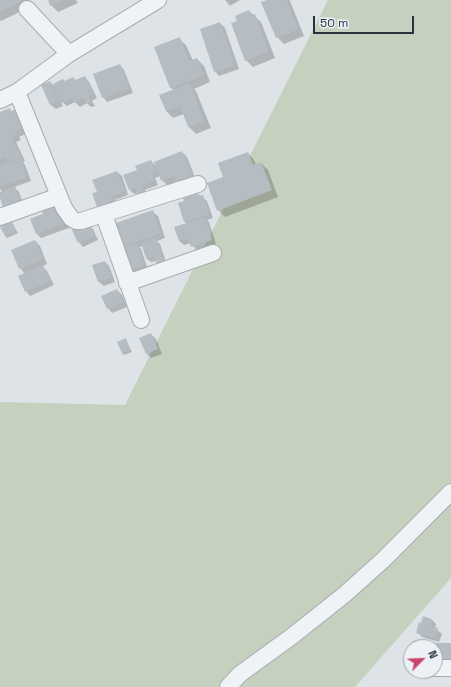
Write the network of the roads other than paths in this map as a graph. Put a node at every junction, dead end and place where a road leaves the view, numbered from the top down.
1 (158, 0) edge
2 (27, 9) dead end
3 (70, 54) junction
4 (17, 92) junction
5 (0, 100) edge
6 (198, 184) dead end
7 (59, 196) junction
8 (104, 215) junction
9 (0, 217) edge
10 (213, 253) dead end
11 (127, 283) junction
12 (141, 320) dead end
13 (451, 492) edge
14 (228, 687) edge

1 - 3 street
2 - 3 street
3 - 4 street
4 - 5 street
4 - 7 street
6 - 8 street
7 - 8 street
7 - 9 street
8 - 11 street
10 - 11 street
11 - 12 street
13 - 14 street

